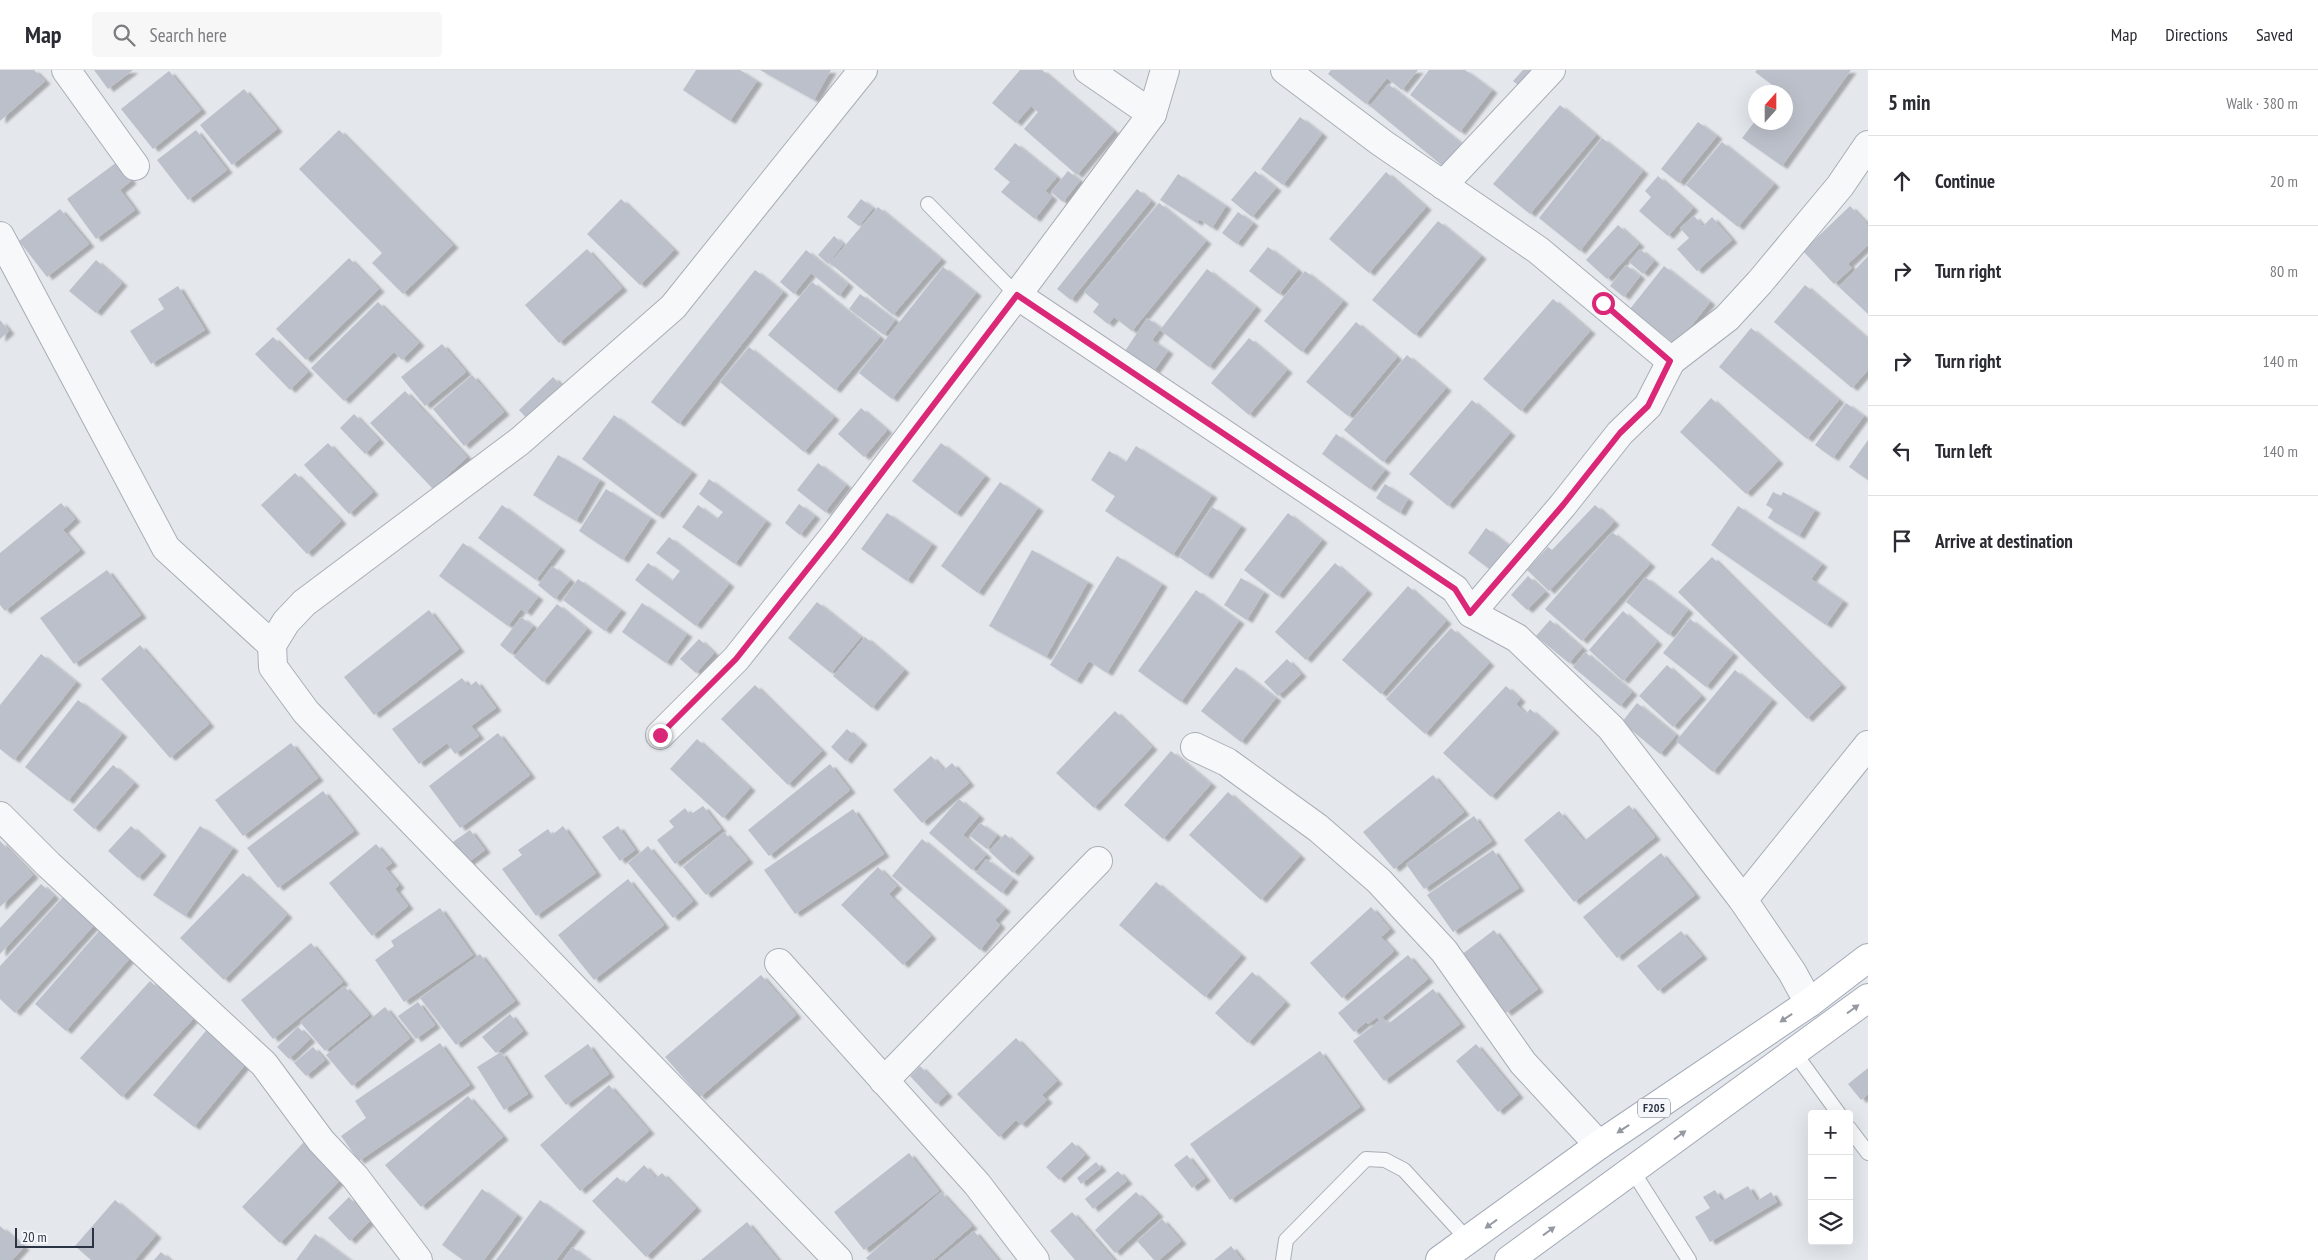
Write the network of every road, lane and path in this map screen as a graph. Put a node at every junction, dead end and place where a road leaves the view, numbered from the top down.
1 (66, 70) edge
2 (863, 70) edge
3 (1088, 70) edge
4 (1165, 70) edge
5 (1285, 70) edge
6 (1551, 70) edge
7 (1152, 114) junction
8 (1868, 145) edge
9 (135, 166) dead end
10 (1443, 185) junction
11 (928, 204) dead end
12 (0, 236) edge
13 (1017, 295) junction
14 (1670, 361) junction
15 (1470, 613) junction
16 (272, 645) junction
17 (660, 735) dead end
18 (1868, 745) edge
19 (1195, 747) dead end
20 (0, 816) edge
21 (1098, 861) dead end
22 (1743, 900) junction
23 (1868, 958) edge
24 (779, 963) dead end
25 (1868, 998) edge
26 (1809, 1003) junction
27 (1794, 1052) junction
28 (884, 1080) junction
29 (1836, 1110) edge
30 (1853, 1133) edge
31 (1599, 1145) junction
32 (1868, 1154) edge
33 (1632, 1170) junction
34 (1468, 1240) junction
35 (418, 1260) edge
36 (838, 1260) edge
37 (1035, 1260) edge
38 (1283, 1260) edge
39 (1440, 1260) edge
40 (1509, 1260) edge
41 (1690, 1260) edge

1 - 9 street
2 - 16 street
3 - 7 street
4 - 7 street
5 - 10 street
6 - 10 street
7 - 13 street
8 - 14 street
10 - 14 street
11 - 13 lane
12 - 16 street
13 - 15 street
13 - 17 street
14 - 15 street
15 - 22 street
16 - 36 street
18 - 22 street
19 - 31 street
20 - 35 street
21 - 28 street
22 - 26 street
23 - 26 main road, F205
24 - 28 street
27 -> 25 main road, F205
26 -> 31 main road, F205
27 - 29 lane
33 -> 27 main road, F205
28 - 37 street
30 - 32 lane
31 -> 34 main road, F205
40 -> 33 main road, F205
33 - 41 lane
34 - 38 lane
34 - 39 main road, F205

